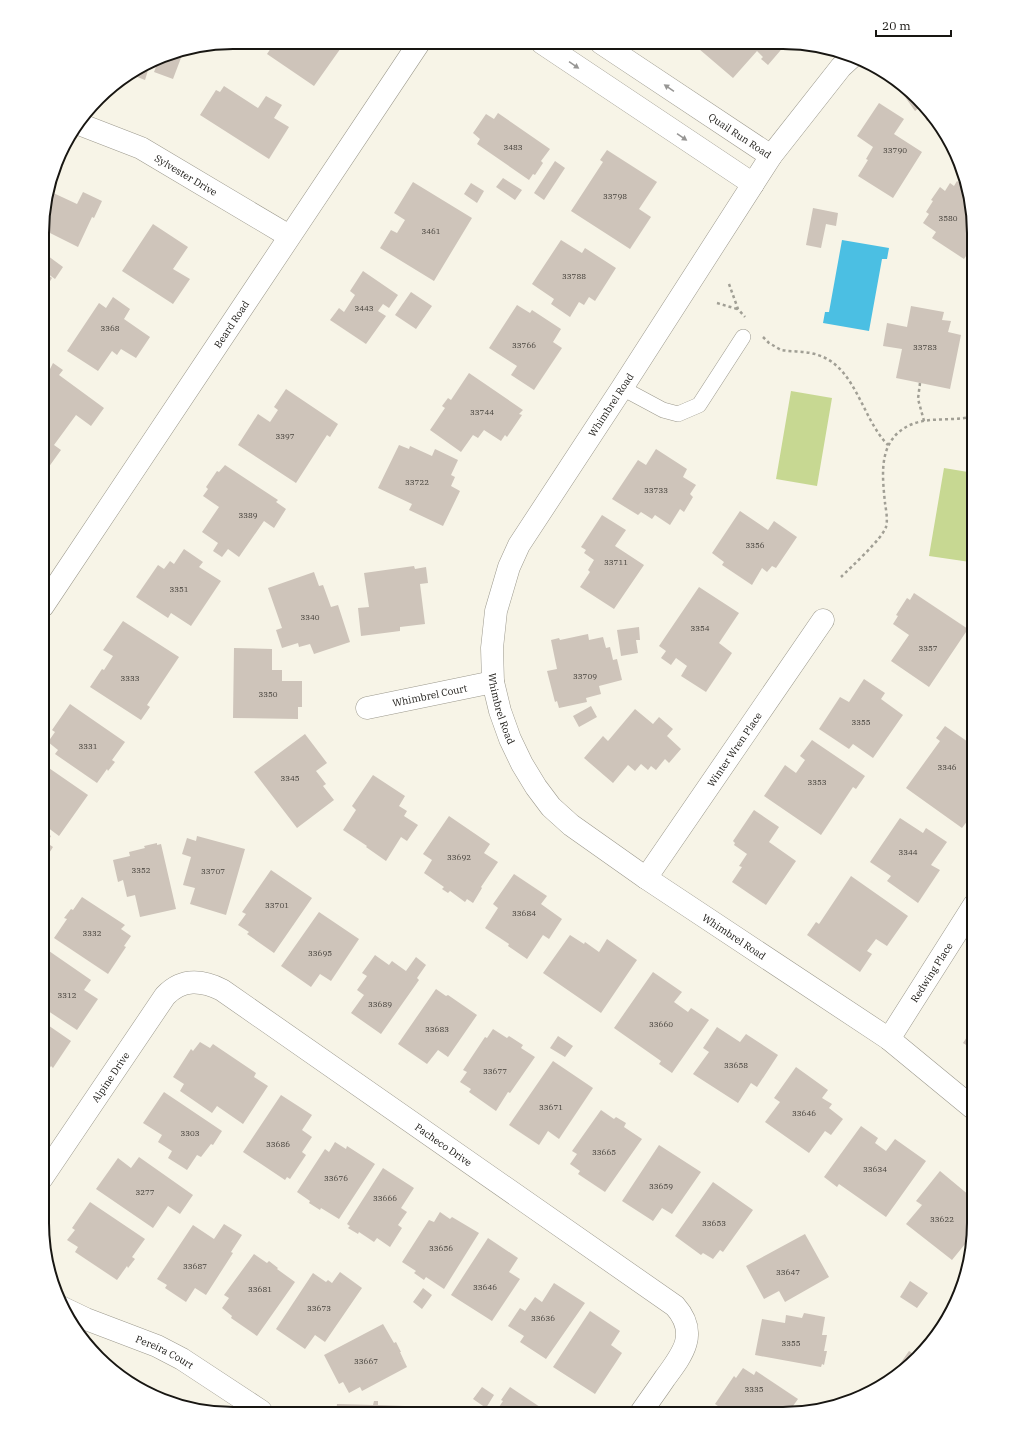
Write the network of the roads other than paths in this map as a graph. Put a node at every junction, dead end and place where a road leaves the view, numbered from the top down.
1 (414, 49) edge
2 (551, 49) edge
3 (610, 49) edge
4 (848, 61) edge
5 (84, 126) edge
6 (771, 156) junction
7 (753, 184) junction
8 (289, 236) junction
9 (743, 337) dead end
10 (622, 388) junction
11 (49, 597) edge
12 (823, 620) dead end
13 (493, 682) junction
14 (367, 708) dead end
15 (646, 878) junction
16 (967, 916) edge
17 (185, 983) joint
18 (888, 1040) junction
19 (967, 1104) edge
20 (49, 1168) edge
21 (73, 1313) edge
22 (255, 1407) edge
23 (645, 1407) edge

1 - 8 street, Beard Road
2 -> 7 street
6 -> 3 street, Quail Run Road
4 - 6 street, Quail Run Road
5 - 8 street, Sylvester Drive
6 - 7 street, Whimbrel Road
7 - 10 street, Whimbrel Road
8 - 11 street, Beard Road
9 - 10 lane
10 - 13 street, Whimbrel Road
12 - 15 street, Winter Wren Place
13 - 14 street, Whimbrel Court
13 - 15 street, Whimbrel Road
15 - 18 street, Whimbrel Road
16 - 18 street, Redwing Place
17 - 20 street, Alpine Drive
17 - 23 street, Pacheco Drive
18 - 19 street, Whimbrel Road
21 - 22 street, Pereira Court

